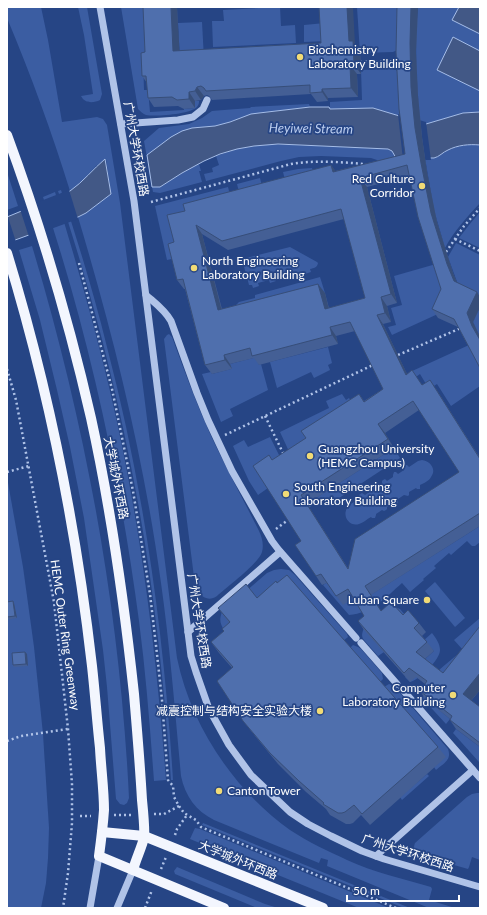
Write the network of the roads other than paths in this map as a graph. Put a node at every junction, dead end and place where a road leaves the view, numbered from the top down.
1 (100, 7) edge
2 (207, 100) edge
3 (121, 124) junction
4 (7, 135) edge
5 (7, 254) edge
6 (146, 295) junction
7 (280, 552) junction
8 (188, 632) junction
9 (473, 770) junction
10 (480, 778) edge
11 (102, 832) junction
12 (144, 836) junction
13 (99, 856) junction
14 (376, 856) junction
15 (133, 870) junction
16 (480, 887) edge
17 (90, 908) edge
18 (117, 908) edge
19 (224, 908) edge
20 (323, 908) edge

1 - 3 street, 广州大学环校西路
2 - 3 street
3 - 6 street, 广州大学环校西路
4 - 12 main road, 大学城外环西路
5 - 11 main road
6 - 7 street
6 - 8 street, 广州大学环校西路
7 - 8 street
7 - 9 street
8 - 14 street, 广州大学环校西路
9 - 10 street
9 - 14 street
11 - 12 main road, 大学城外环西路
11 - 13 main road
12 - 15 main road, 大学城外环西路
12 - 20 main road, 大学城外环西路
13 - 15 main road
13 - 17 street
14 - 16 street, 广州大学环校西路
15 - 18 street
15 - 19 main road

